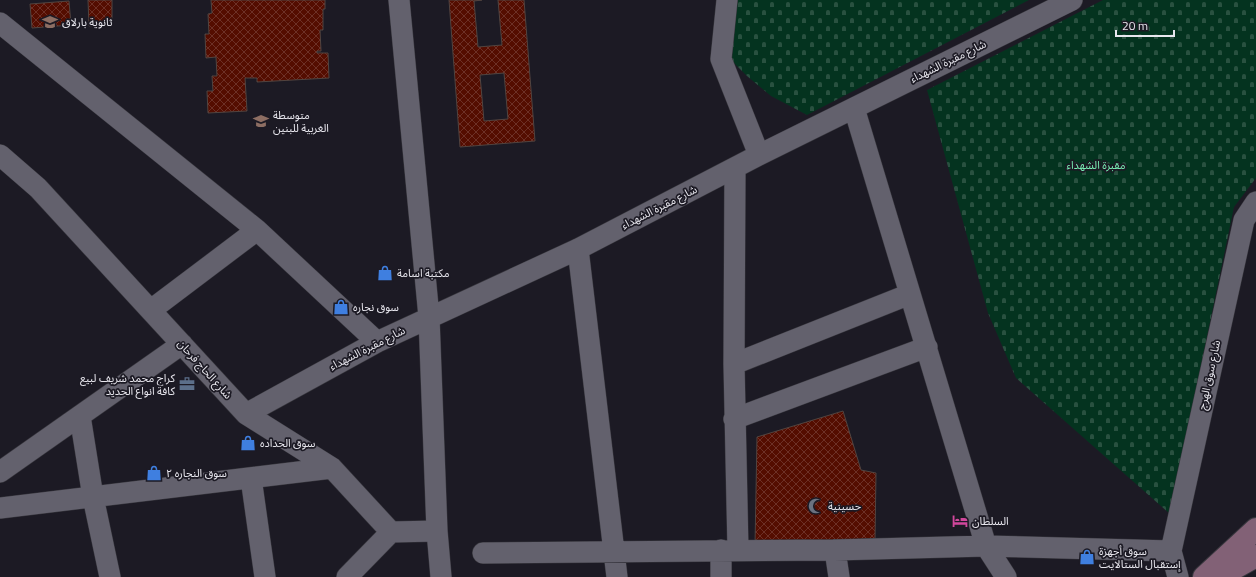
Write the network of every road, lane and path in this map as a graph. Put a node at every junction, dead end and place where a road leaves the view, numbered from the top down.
1 (399, 0) edge
2 (727, 0) edge
3 (1072, 0) edge
4 (0, 23) edge
5 (854, 108) junction
6 (0, 155) edge
7 (759, 155) junction
8 (735, 168) junction
9 (1256, 202) edge
10 (257, 230) junction
11 (578, 249) junction
12 (910, 294) junction
13 (151, 310) junction
14 (430, 317) junction
15 (377, 342) junction
16 (182, 344) junction
17 (927, 348) junction
18 (734, 364) junction
19 (246, 414) junction
20 (80, 416) junction
21 (734, 419) junction
22 (332, 468) junction
23 (0, 472) edge
24 (251, 478) junction
25 (94, 497) junction
26 (0, 508) edge
27 (1256, 529) edge
28 (437, 531) junction
29 (391, 532) junction
30 (986, 546) junction
31 (730, 550) junction
32 (835, 550) junction
33 (1170, 551) junction
34 (614, 552) junction
35 (483, 554) dead end
36 (1256, 556) edge
37 (110, 577) edge
38 (265, 577) edge
39 (347, 577) edge
40 (441, 577) edge
41 (617, 577) edge
42 (721, 577) edge
43 (839, 577) edge
44 (1006, 577) edge
45 (1178, 577) edge
46 (1204, 577) edge
47 (1219, 577) edge

1 - 14 street
2 - 7 street
3 - 5 street, شارع مقبرة الشهداء
4 - 10 street
5 - 7 street, شارع مقبرة الشهداء
5 - 12 street
6 - 13 street, شارع الحاج فرحان
7 - 8 street, شارع مقبرة الشهداء
8 - 11 street, شارع مقبرة الشهداء
8 - 18 street
9 - 33 street, شارع سوق الهرج
10 - 13 street
10 - 15 street
11 - 14 street, شارع مقبرة الشهداء
11 - 34 street
12 - 17 street
12 - 18 street
13 - 16 street, شارع الحاج فرحان
14 - 15 street, شارع مقبرة الشهداء
14 - 28 street
15 - 19 street, شارع مقبرة الشهداء
16 - 19 street, شارع الحاج فرحان
16 - 20 street
17 - 21 street
17 - 30 street
18 - 21 street
19 - 22 street, شارع الحاج فرحان
20 - 23 street
20 - 25 street
21 - 31 street
22 - 24 street
22 - 29 street, شارع الحاج فرحان
24 - 25 street
24 - 38 street
25 - 26 street
25 - 37 street
27 - 46 street
28 - 29 street
28 - 40 street
29 - 39 street
30 - 32 street
30 - 33 street
30 - 44 street
31 - 32 street
31 - 34 street
31 - 42 street
32 - 43 street
33 - 45 street
34 - 35 street
34 - 41 street
36 - 47 street

